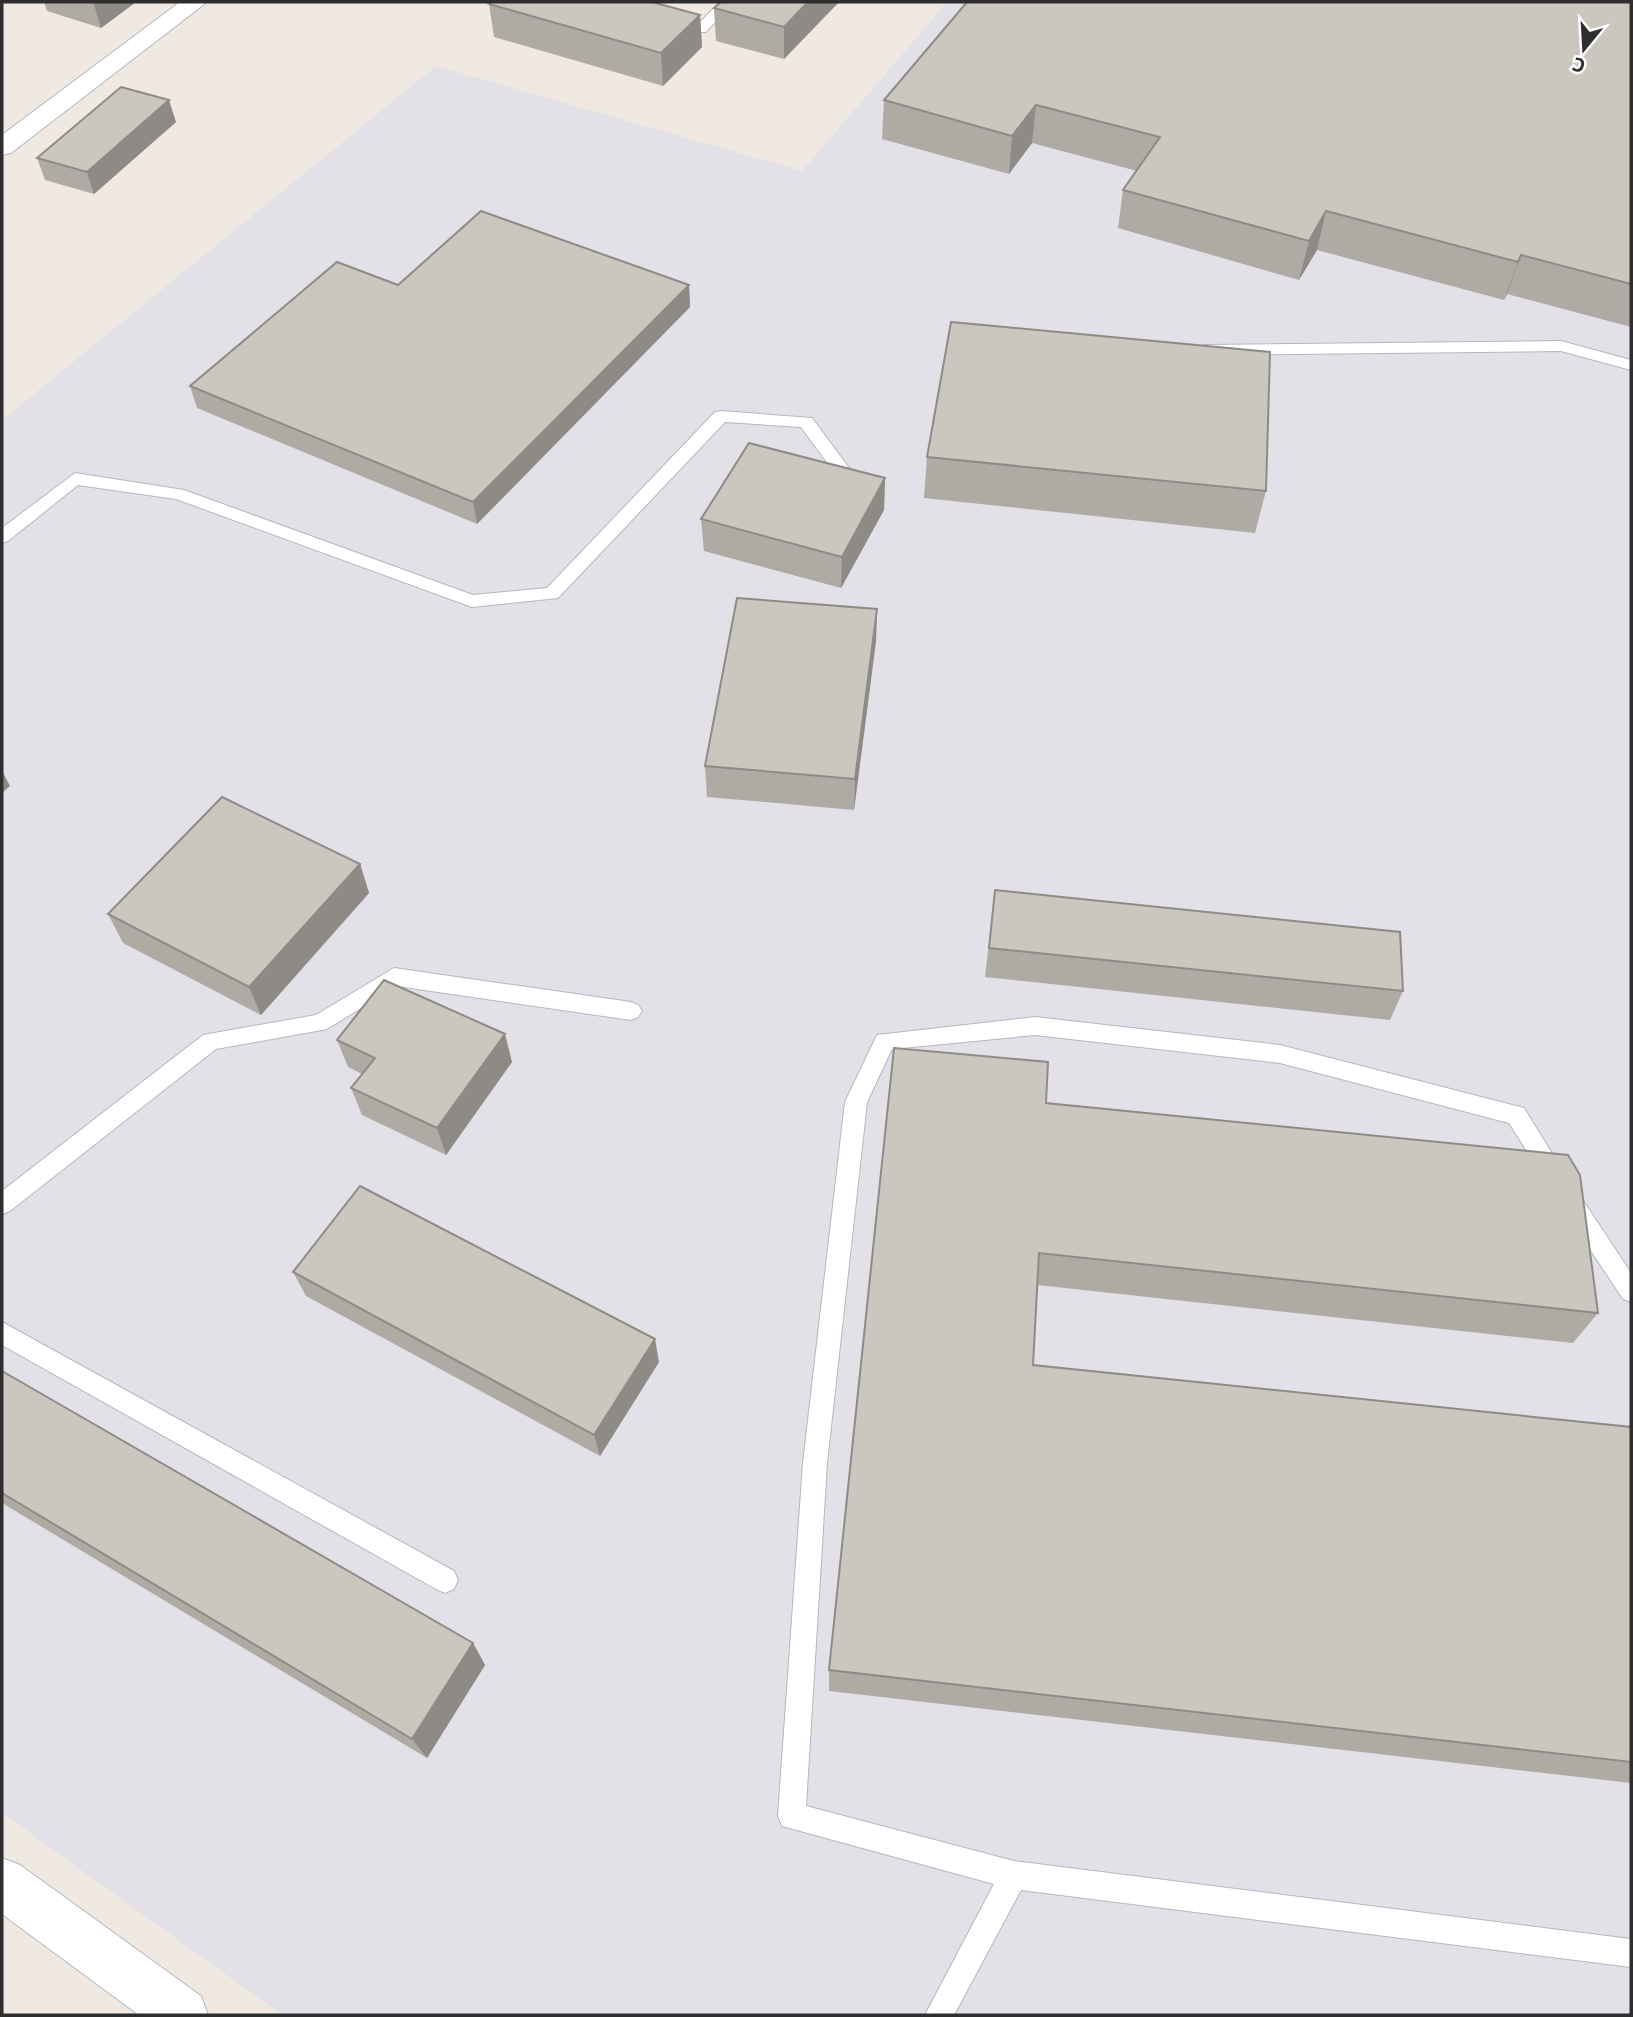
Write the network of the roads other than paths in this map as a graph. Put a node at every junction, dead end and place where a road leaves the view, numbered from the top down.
1 (195, 2) edge
2 (727, 2) edge
3 (664, 17) edge
4 (2, 147) edge
5 (1188, 350) edge
6 (1631, 365) edge
7 (851, 483) edge
8 (2, 537) edge
9 (631, 1011) dead end
10 (2, 1204) edge
11 (1631, 1292) edge
12 (2, 1333) edge
13 (445, 1580) dead end
14 (1014, 1875) junction
15 (2, 1883) edge
16 (1631, 1953) edge
17 (183, 2015) edge
18 (939, 2015) edge

1 - 4 street
2 - 3 lane
5 - 6 lane
7 - 8 lane
9 - 10 lane
11 - 14 lane
12 - 13 lane
14 - 16 lane
14 - 18 lane
15 - 17 street

